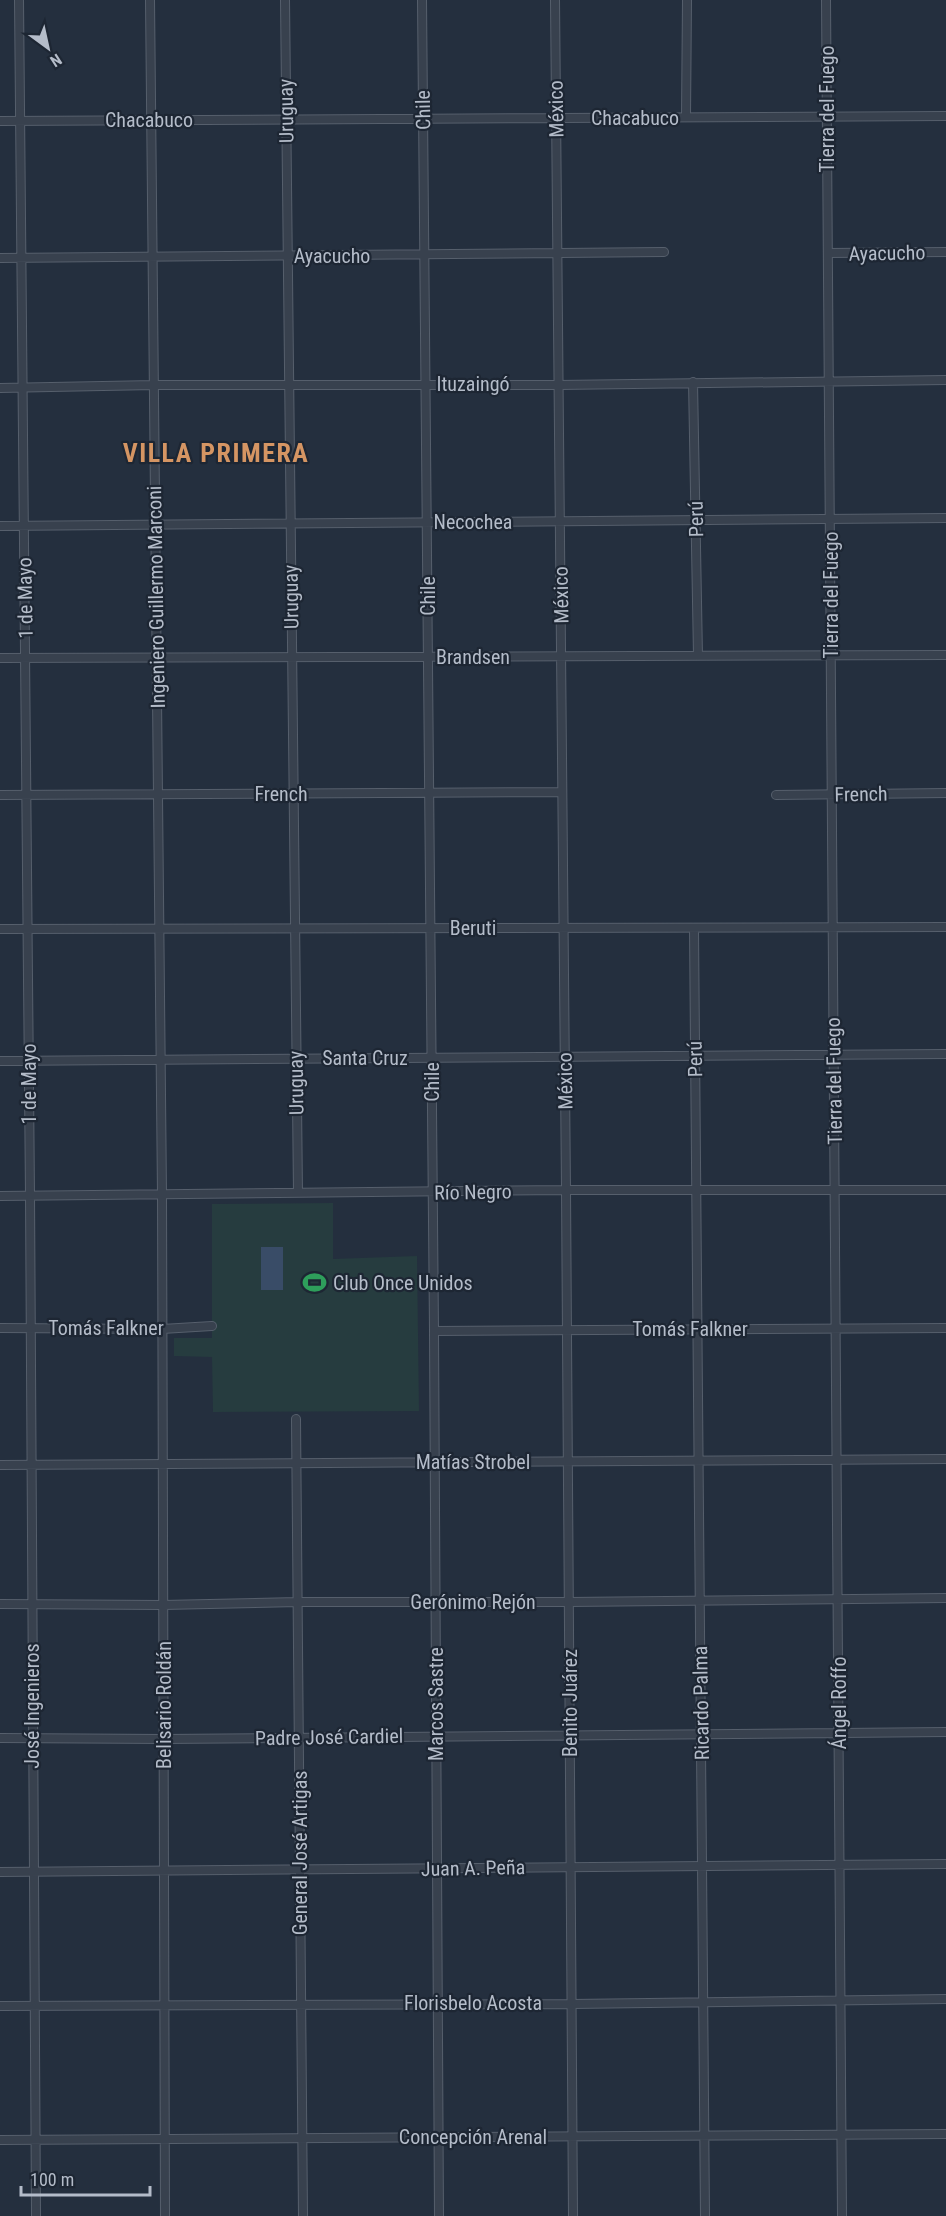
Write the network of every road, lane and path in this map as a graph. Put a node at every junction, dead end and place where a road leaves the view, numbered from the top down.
1 (19, 0) edge
2 (150, 0) edge
3 (285, 0) edge
4 (422, 0) edge
5 (555, 0) edge
6 (687, 0) edge
7 (826, 0) edge
8 (946, 116) edge
9 (686, 117) junction
10 (827, 117) junction
11 (556, 118) junction
12 (424, 119) junction
13 (151, 120) junction
14 (286, 120) junction
15 (0, 121) edge
16 (20, 121) junction
17 (664, 252) dead end
18 (946, 252) edge
19 (828, 253) junction
20 (557, 254) junction
21 (425, 255) junction
22 (288, 256) junction
23 (153, 257) junction
24 (0, 258) edge
25 (21, 258) junction
26 (946, 380) edge
27 (829, 381) junction
28 (693, 382) junction
29 (426, 384) junction
30 (154, 385) junction
31 (559, 385) junction
32 (289, 386) junction
33 (0, 388) edge
34 (23, 388) junction
35 (946, 518) edge
36 (830, 519) junction
37 (696, 520) junction
38 (427, 522) junction
39 (291, 523) junction
40 (560, 523) junction
41 (155, 525) junction
42 (0, 526) edge
43 (24, 526) junction
44 (946, 655) edge
45 (698, 656) junction
46 (831, 656) junction
47 (292, 657) junction
48 (428, 657) junction
49 (561, 657) junction
50 (0, 658) edge
51 (25, 658) junction
52 (156, 658) junction
53 (562, 792) junction
54 (429, 793) junction
55 (946, 793) edge
56 (158, 794) junction
57 (0, 795) edge
58 (26, 795) junction
59 (294, 795) junction
60 (776, 795) dead end
61 (832, 795) junction
62 (295, 927) junction
63 (946, 927) edge
64 (28, 928) junction
65 (159, 928) junction
66 (431, 928) junction
67 (564, 928) junction
68 (694, 928) junction
69 (833, 928) junction
70 (0, 929) edge
71 (834, 1054) junction
72 (946, 1054) edge
73 (695, 1056) junction
74 (565, 1057) junction
75 (432, 1058) junction
76 (296, 1059) junction
77 (160, 1060) junction
78 (0, 1061) edge
79 (29, 1061) junction
80 (566, 1190) junction
81 (697, 1190) junction
82 (836, 1190) junction
83 (946, 1190) edge
84 (433, 1192) junction
85 (298, 1193) junction
86 (162, 1194) junction
87 (30, 1195) junction
88 (0, 1196) edge
89 (212, 1326) dead end
90 (0, 1328) edge
91 (30, 1328) junction
92 (837, 1328) junction
93 (946, 1328) edge
94 (162, 1329) junction
95 (698, 1329) junction
96 (567, 1330) junction
97 (435, 1331) junction
98 (296, 1419) dead end
99 (946, 1459) edge
100 (838, 1460) junction
101 (568, 1461) junction
102 (699, 1461) junction
103 (435, 1462) junction
104 (297, 1463) junction
105 (163, 1464) junction
106 (0, 1465) edge
107 (31, 1465) junction
108 (946, 1598) edge
109 (700, 1599) junction
110 (838, 1599) junction
111 (436, 1601) junction
112 (298, 1602) junction
113 (569, 1602) junction
114 (0, 1604) edge
115 (32, 1604) junction
116 (163, 1605) junction
117 (946, 1732) edge
118 (839, 1733) junction
119 (701, 1734) junction
120 (436, 1736) junction
121 (299, 1737) junction
122 (570, 1737) junction
123 (0, 1738) edge
124 (33, 1738) junction
125 (164, 1739) junction
126 (946, 1864) edge
127 (840, 1865) junction
128 (703, 1866) junction
129 (571, 1867) junction
130 (438, 1868) junction
131 (300, 1870) junction
132 (164, 1871) junction
133 (0, 1872) edge
134 (34, 1872) junction
135 (946, 1999) edge
136 (841, 2000) junction
137 (704, 2001) junction
138 (438, 2003) junction
139 (301, 2004) junction
140 (572, 2004) junction
141 (165, 2005) junction
142 (0, 2006) edge
143 (34, 2006) junction
144 (946, 2134) edge
145 (842, 2135) junction
146 (573, 2136) junction
147 (705, 2136) junction
148 (439, 2137) junction
149 (302, 2138) junction
150 (165, 2139) junction
151 (0, 2140) edge
152 (35, 2140) junction
153 (36, 2216) edge
154 (165, 2216) edge
155 (303, 2216) edge
156 (439, 2216) edge
157 (573, 2216) edge
158 (705, 2216) edge
159 (842, 2216) edge

1 - 16 street, 1 de Mayo
2 - 13 street, Ingeniero Guillermo Marconi
3 - 14 street, Uruguay
4 - 12 street, Chile
5 - 11 street, México
6 - 9 street
7 - 10 street, Tierra del Fuego
8 - 10 street, Chacabuco
9 - 10 street, Chacabuco
9 - 11 street, Chacabuco
10 - 19 street, Tierra del Fuego
11 - 12 street, Chacabuco
11 - 20 street, México
12 - 14 street, Chacabuco
12 - 21 street, Chile
13 - 14 street, Chacabuco
13 - 16 street, Chacabuco
13 - 23 street, Ingeniero Guillermo Marconi
14 - 22 street, Uruguay
15 - 16 street, Chacabuco
16 - 25 street, 1 de Mayo
17 - 20 street, Ayacucho
18 - 19 street, Ayacucho
19 - 27 street, Tierra del Fuego
20 - 21 street, Ayacucho
20 - 31 street, México
21 - 22 street, Ayacucho
21 - 29 street, Chile
22 - 23 street, Ayacucho
22 - 32 street, Uruguay
23 - 25 street, Ayacucho
23 - 30 street, Ingeniero Guillermo Marconi
24 - 25 street, Ayacucho
25 - 34 street, 1 de Mayo
26 - 27 street, Ituzaingó
27 - 28 street, Ituzaingó
27 - 36 street, Tierra del Fuego
28 - 31 street, Ituzaingó
28 - 37 street, Perú
29 - 31 street, Ituzaingó
29 - 32 street, Ituzaingó
29 - 38 street, Chile
30 - 32 street, Ituzaingó
30 - 34 street, Ituzaingó
30 - 41 street, Ingeniero Guillermo Marconi
31 - 40 street, México
32 - 39 street, Uruguay
33 - 34 street, Ituzaingó
34 - 43 street, 1 de Mayo
35 - 36 street, Necochea
36 - 37 street, Necochea
36 - 46 street, Tierra del Fuego
37 - 40 street, Necochea
37 - 45 street, Perú
38 - 39 street, Necochea
38 - 40 street, Necochea
38 - 48 street, Chile
39 - 41 street, Necochea
39 - 47 street, Uruguay
40 - 49 street, México
41 - 43 street, Necochea
41 - 52 street, Ingeniero Guillermo Marconi
42 - 43 street, Necochea
43 - 51 street, 1 de Mayo
44 - 46 street, Brandsen
45 - 46 street, Brandsen
45 - 49 street, Brandsen
46 - 61 street, Tierra del Fuego
47 - 48 street, Brandsen
47 - 52 street, Brandsen
47 - 59 street, Uruguay
48 - 49 street, Brandsen
48 - 54 street, Chile
49 - 53 street, México
50 - 51 street, Brandsen
51 - 52 street, Brandsen
51 - 58 street, 1 de Mayo
52 - 56 street, Ingeniero Guillermo Marconi
53 - 54 street, French
53 - 67 street, México
54 - 59 street, French
54 - 66 street, Chile
55 - 61 street, French
56 - 58 street, French
56 - 59 street, French
56 - 65 street, Ingeniero Guillermo Marconi
57 - 58 street, French
58 - 64 street, 1 de Mayo
59 - 62 street, Uruguay
60 - 61 street, French
61 - 69 street, Tierra del Fuego
62 - 65 street, Beruti
62 - 66 street, Beruti
62 - 76 street, Uruguay
63 - 69 street, Beruti
64 - 65 street, Beruti
64 - 70 street, Beruti
64 - 79 street, 1 de Mayo
65 - 77 street, Ingeniero Guillermo Marconi
66 - 67 street, Beruti
66 - 75 street, Chile
67 - 68 street, Beruti
67 - 74 street, México
68 - 69 street, Beruti
68 - 73 street, Perú
69 - 71 street, Tierra del Fuego
71 - 72 street, Santa Cruz
71 - 73 street, Santa Cruz
71 - 82 street, Tierra del Fuego
73 - 74 street, Santa Cruz
73 - 81 street, Perú
74 - 75 street, Santa Cruz
74 - 80 street, México
75 - 76 street, Santa Cruz
75 - 84 street, Chile
76 - 77 street, Santa Cruz
76 - 85 street, Uruguay
77 - 79 street, Santa Cruz
77 - 86 street, Ingeniero Guillermo Marconi
78 - 79 street, Santa Cruz
79 - 87 street, 1 de Mayo
80 - 81 street, Río Negro
80 - 84 street, Río Negro
80 - 96 street, Benito Juárez
81 - 82 street, Río Negro
81 - 95 street, Ricardo Palma
82 - 83 street, Río Negro
82 - 92 street, Ángel Roffo
84 - 85 street, Río Negro
84 - 97 street, Marcos Sastre
85 - 86 street, Río Negro
86 - 87 street, Río Negro
86 - 94 street, Belisario Roldán
87 - 88 street, Río Negro
87 - 91 street, José Ingenieros
89 - 94 street, Tomás Falkner
90 - 91 street, Tomás Falkner
91 - 94 street, Tomás Falkner
91 - 107 street, José Ingenieros
92 - 93 street, Tomás Falkner
92 - 95 street, Tomás Falkner
92 - 100 street, Ángel Roffo
94 - 105 street, Belisario Roldán
95 - 96 street, Tomás Falkner
95 - 102 street, Ricardo Palma
96 - 97 street, Tomás Falkner
96 - 101 street, Benito Juárez
97 - 103 street, Marcos Sastre
98 - 104 street, General José Artigas
99 - 100 street, Matías Strobel
100 - 102 street, Matías Strobel
100 - 110 street, Ángel Roffo
101 - 102 street, Matías Strobel
101 - 103 street, Matías Strobel
101 - 113 street, Benito Juárez
102 - 109 street, Ricardo Palma
103 - 104 street, Matías Strobel
103 - 111 street, Marcos Sastre
104 - 105 street, Matías Strobel
104 - 112 street, General José Artigas
105 - 107 street, Matías Strobel
105 - 116 street, Belisario Roldán
106 - 107 street, Matías Strobel
107 - 115 street, José Ingenieros
108 - 110 street, Gerónimo Rejón
109 - 110 street, Gerónimo Rejón
109 - 113 street, Gerónimo Rejón
109 - 119 street, Ricardo Palma
110 - 118 street, Ángel Roffo
111 - 112 street, Gerónimo Rejón
111 - 113 street, Gerónimo Rejón
111 - 120 street, Marcos Sastre
112 - 116 street, Gerónimo Rejón
112 - 121 street, General José Artigas
113 - 122 street, Benito Juárez
114 - 115 street, Gerónimo Rejón
115 - 116 street, Gerónimo Rejón
115 - 124 street, José Ingenieros
116 - 125 street, Belisario Roldán
117 - 118 street, Padre José Cardiel
118 - 119 street, Padre José Cardiel
118 - 127 street, Ángel Roffo
119 - 122 street, Padre José Cardiel
119 - 128 street, Ricardo Palma
120 - 121 street, Padre José Cardiel
120 - 122 street, Padre José Cardiel
120 - 130 street, Marcos Sastre
121 - 125 street, Padre José Cardiel
121 - 131 street, General José Artigas
122 - 129 street, Benito Juárez
123 - 124 street, Padre José Cardiel
124 - 125 street, Padre José Cardiel
124 - 134 street, José Ingenieros
125 - 132 street, Belisario Roldán
126 - 127 street, Juan A. Peña
127 - 128 street, Juan A. Peña
127 - 136 street, Ángel Roffo
128 - 129 street, Juan A. Peña
128 - 137 street, Ricardo Palma
129 - 130 street, Juan A. Peña
129 - 140 street, Benito Juárez
130 - 131 street, Juan A. Peña
130 - 138 street, Marcos Sastre
131 - 132 street, Juan A. Peña
131 - 139 street, General José Artigas
132 - 134 street, Juan A. Peña
132 - 141 street, Belisario Roldán
133 - 134 street, Juan A. Peña
134 - 143 street, José Ingenieros
135 - 136 street, Florisbelo Acosta
136 - 137 street, Florisbelo Acosta
136 - 145 street, Ángel Roffo
137 - 140 street, Florisbelo Acosta
137 - 147 street, Ricardo Palma
138 - 139 street, Florisbelo Acosta
138 - 140 street, Florisbelo Acosta
138 - 148 street, Marcos Sastre
139 - 141 street, Florisbelo Acosta
139 - 149 street, General José Artigas
140 - 146 street, Benito Juárez
141 - 143 street, Florisbelo Acosta
141 - 150 street, Belisario Roldán
142 - 143 street, Florisbelo Acosta
143 - 152 street, José Ingenieros
144 - 145 street, Concepción Arenal
145 - 147 street, Concepción Arenal
145 - 159 street, Ángel Roffo
146 - 147 street, Concepción Arenal
146 - 148 street, Concepción Arenal
146 - 157 street, Benito Juárez
147 - 158 street, Ricardo Palma
148 - 149 street, Concepción Arenal
148 - 156 street, Marcos Sastre
149 - 150 street, Concepción Arenal
149 - 155 street, General José Artigas
150 - 152 street, Concepción Arenal
150 - 154 street, Belisario Roldán
151 - 152 street, Concepción Arenal
152 - 153 street, José Ingenieros

